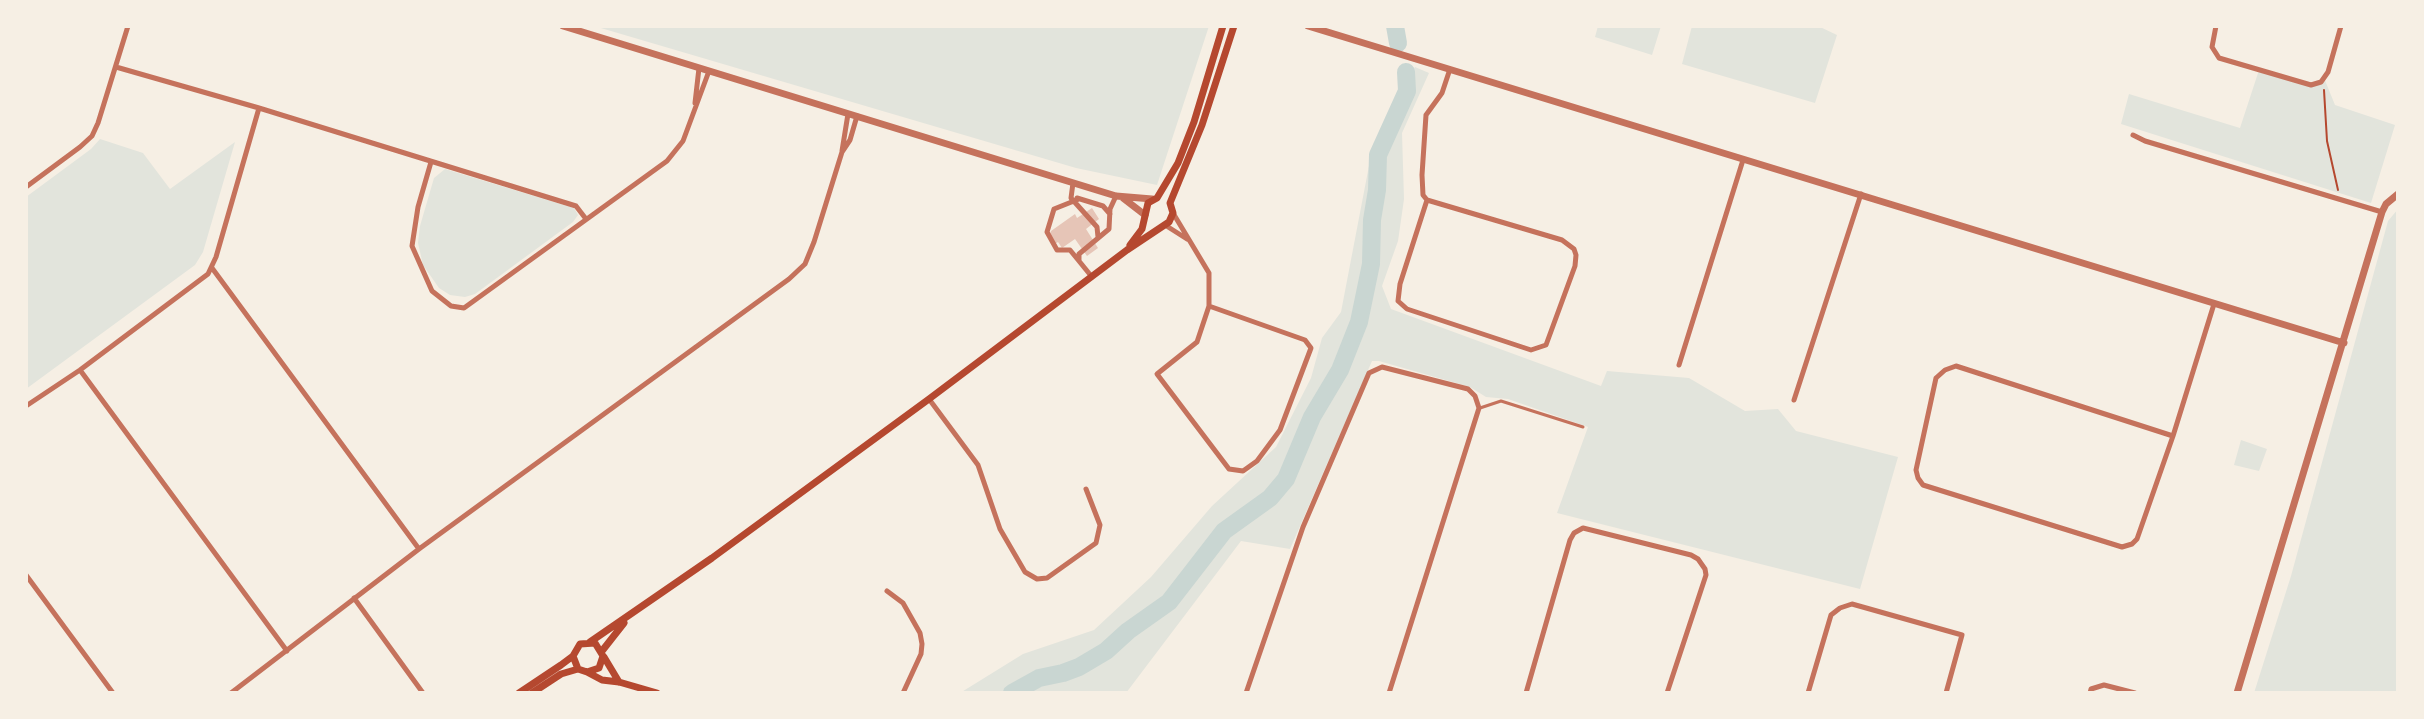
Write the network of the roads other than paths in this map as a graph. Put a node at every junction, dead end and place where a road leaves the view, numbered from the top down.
1 (128, 26) edge
2 (563, 26) edge
3 (1223, 26) edge
4 (1234, 26) edge
5 (1308, 26) edge
6 (2216, 26) edge
7 (2341, 26) edge
8 (590, 30) edge
9 (116, 67) junction
10 (699, 68) junction
11 (1450, 69) junction
12 (709, 71) junction
13 (695, 104) junction
14 (259, 108) junction
15 (852, 115) junction
16 (2133, 135) dead end
17 (1743, 158) junction
18 (431, 162) junction
19 (1072, 186) junction
20 (26, 187) edge
21 (1861, 194) junction
22 (2398, 194) edge
23 (1119, 197) junction
24 (1154, 199) junction
25 (1076, 200) junction
26 (1427, 200) junction
27 (1170, 203) junction
28 (2382, 212) junction
29 (1173, 213) junction
30 (1110, 215) junction
31 (1145, 217) junction
32 (586, 219) junction
33 (1163, 225) junction
34 (1187, 239) junction
35 (1095, 241) junction
36 (1127, 250) junction
37 (1079, 261) junction
38 (212, 268) junction
39 (1092, 277) junction
40 (2215, 303) junction
41 (1209, 306) junction
42 (2344, 343) junction
43 (1679, 365) dead end
44 (80, 370) junction
45 (929, 399) junction
46 (1794, 400) dead end
47 (26, 406) edge
48 (1479, 408) junction
49 (1583, 427) dead end
50 (2173, 436) junction
51 (1086, 489) dead end
52 (419, 549) junction
53 (26, 575) edge
54 (887, 591) dead end
55 (354, 598) junction
56 (628, 618) junction
57 (590, 642) junction
58 (287, 651) junction
59 (603, 654) junction
60 (573, 656) junction
61 (578, 669) junction
62 (587, 672) junction
63 (619, 682) junction
64 (113, 693) edge
65 (231, 693) edge
66 (423, 693) edge
67 (519, 693) edge
68 (532, 693) edge
69 (657, 693) edge
70 (903, 693) edge
71 (1246, 693) edge
72 (1389, 693) edge
73 (1526, 693) edge
74 (1667, 693) edge
75 (1808, 693) edge
76 (1946, 693) edge
77 (2090, 693) edge
78 (2135, 693) edge
79 (2237, 693) edge

1 - 9 street
2 - 8 street
3 - 24 main road
4 - 27 main road
5 - 11 street
6 - 7 street
8 - 10 street
9 - 14 street
9 - 20 street
10 - 12 street
10 - 13 street
11 - 17 street
11 - 26 street
12 - 13 street
12 - 15 street
13 - 32 street
14 - 18 street
14 - 38 street
15 - 19 street
15 - 52 street
16 - 28 street
17 - 21 street
17 - 43 street
18 - 32 street
18 - 32 street
19 - 23 street
19 - 25 street
21 - 40 street
21 - 46 street
22 - 28 street
23 - 24 street
23 - 30 street
23 - 31 street
24 - 27 main road
24 - 31 main road
25 - 30 street
25 - 35 street
25 - 37 street
26 - 26 street
27 - 29 main road
28 - 42 street
29 - 33 main road
29 - 34 street
30 - 35 street
31 - 33 main road
31 - 36 main road
33 - 34 street
33 - 36 main road
34 - 41 street
35 - 37 street
36 - 39 main road
37 - 39 street
38 - 44 street
38 - 52 street
39 - 45 main road
40 - 42 street
40 - 50 street
41 - 41 street
42 - 79 street
44 - 47 street
44 - 58 street
45 - 51 street
45 - 56 main road
48 - 49 lane
48 - 71 street
48 - 72 street
50 - 50 street
52 - 55 street
53 - 64 street
54 - 70 street
55 - 58 street
55 - 66 street
56 - 57 main road
56 - 59 main road
57 - 59 main road
57 - 60 main road
58 - 65 street
59 - 62 main road
59 - 63 main road
60 - 61 main road
60 - 67 main road
61 - 62 main road
61 - 68 main road
62 - 63 main road
63 - 69 main road
73 - 74 street
75 - 76 street
77 - 78 street

